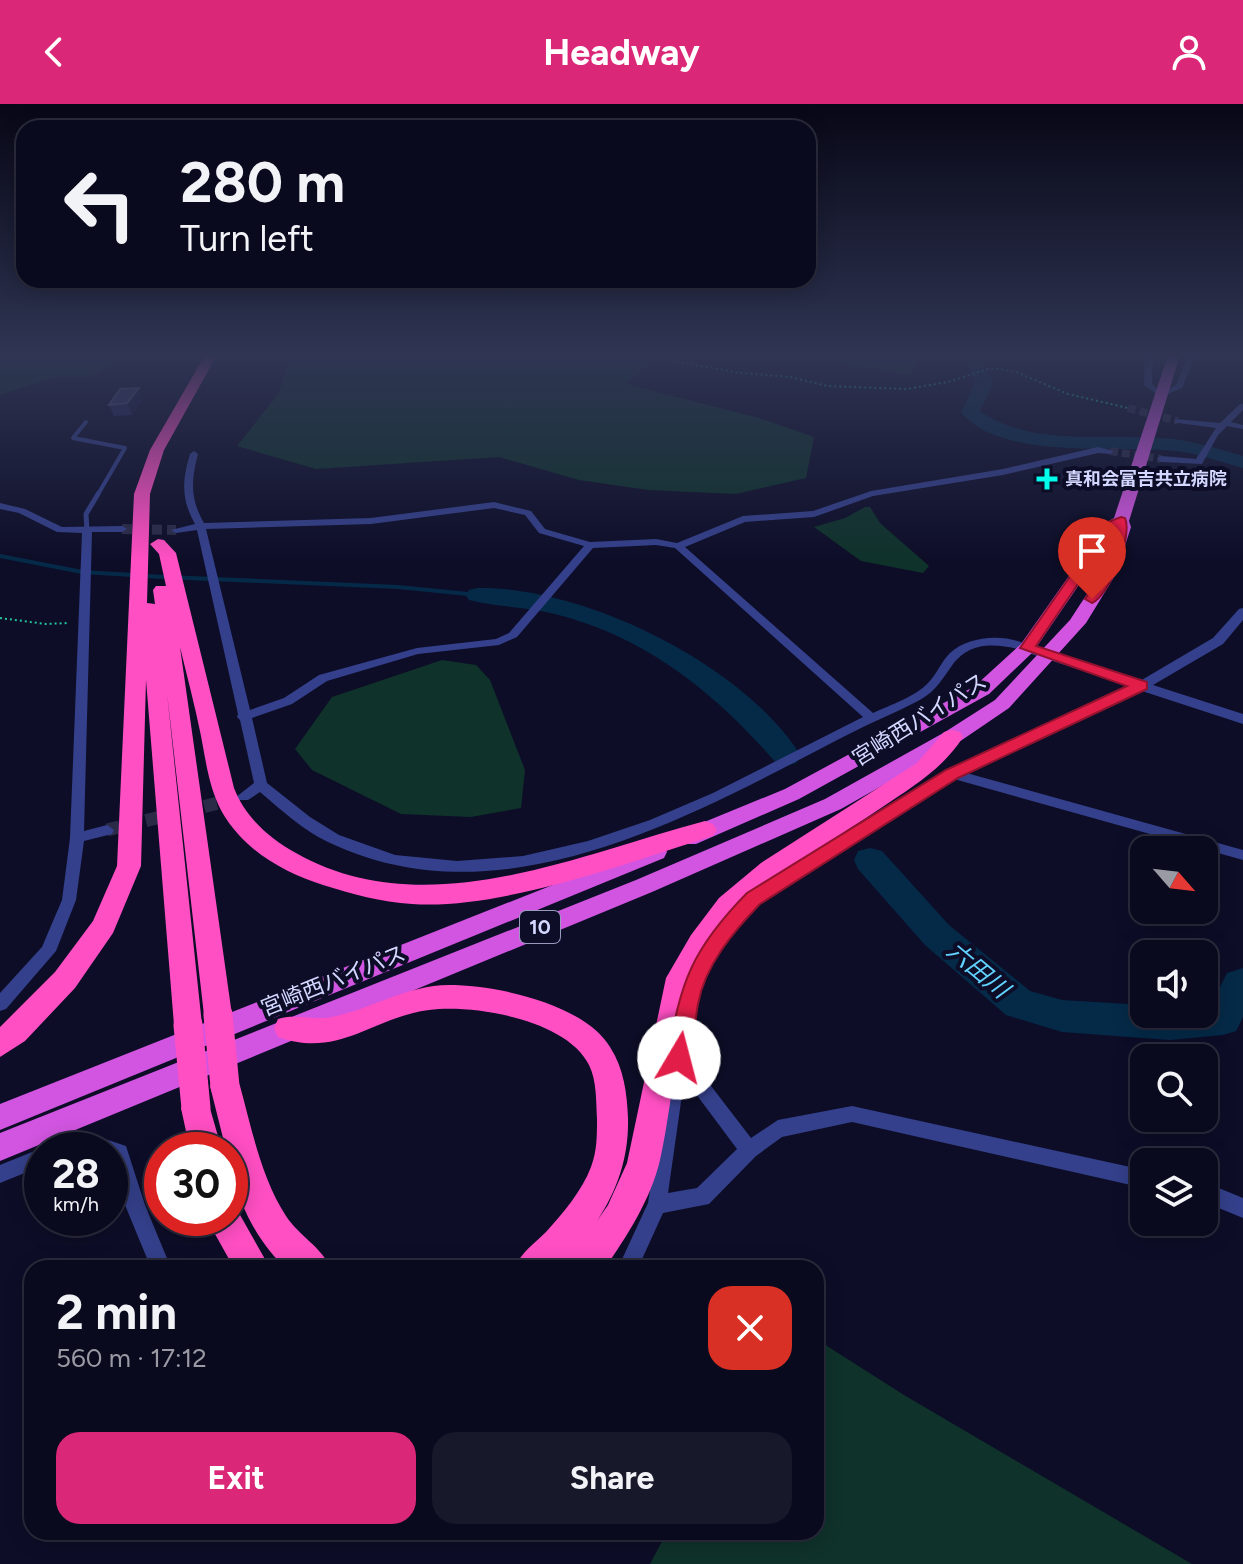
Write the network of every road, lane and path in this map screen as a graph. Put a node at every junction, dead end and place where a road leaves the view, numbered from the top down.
1 (85, 423) edge
2 (173, 423) edge
3 (182, 423) edge
4 (1152, 423) edge
5 (1211, 423) edge
6 (1224, 424) junction
7 (1243, 427) edge
8 (1110, 451) tunnel mouth
9 (194, 454) dead end
10 (1161, 459) tunnel mouth
11 (0, 506) edge
12 (201, 526) junction
13 (122, 529) tunnel mouth
14 (87, 531) junction
15 (167, 537) junction
16 (590, 545) junction
17 (678, 546) junction
18 (141, 583) junction
19 (1243, 612) edge
20 (0, 618) edge
21 (84, 623) junction
22 (1038, 651) junction
23 (1141, 686) junction
24 (243, 717) junction
25 (870, 717) junction
26 (1243, 719) edge
27 (952, 737) junction
28 (952, 774) junction
29 (261, 785) junction
30 (243, 797) tunnel mouth
31 (107, 830) tunnel mouth
32 (705, 830) junction
33 (77, 838) junction
34 (1243, 855) edge
35 (0, 1004) edge
36 (288, 1028) junction
37 (0, 1044) edge
38 (677, 1077) junction
39 (0, 1117) edge
40 (202, 1132) edge
41 (0, 1147) edge
42 (749, 1150) junction
43 (24, 1164) edge
44 (0, 1174) edge
45 (1130, 1176) edge
46 (128, 1182) edge
47 (1218, 1198) edge
48 (657, 1204) junction
49 (1243, 1208) edge
50 (234, 1236) edge
51 (158, 1260) edge
52 (248, 1260) edge
53 (301, 1260) edge
54 (540, 1260) edge
55 (589, 1260) edge
56 (632, 1260) edge

1 - 14 lane
2 - 18 highway
3 - 15 highway
4 - 22 highway, 宮崎西バイパス / 10
5 - 6 street
6 - 7 street
6 - 10 street
8 - 17 street
9 - 12 street
11 - 14 street
12 - 15 street
12 - 16 street
12 - 24 street
13 - 14 street
14 - 21 street
15 - 32 highway
15 - 53 highway, bridge
16 - 17 street
16 - 24 street
17 - 25 street
18 - 37 highway
18 - 40 highway, bridge
19 - 23 street
20 - 21 path
21 - 33 street
22 - 23 street
22 - 25 street
22 - 27 highway, 宮崎西バイパス / 10
22 - 32 highway, 宮崎西バイパス / 10
23 - 26 street
23 - 28 street
24 - 29 street
25 - 29 street
27 - 36 highway, 宮崎西バイパス / 10
27 - 55 highway
28 - 34 street
28 - 38 street
29 - 30 street
31 - 33 street
32 - 39 highway, 宮崎西バイパス / 10
33 - 35 street
36 - 41 highway, 宮崎西バイパス / 10
36 - 54 highway
38 - 42 street
38 - 48 street
42 - 45 street
42 - 48 street
43 - 44 street
46 - 51 street
47 - 49 street
48 - 56 street
50 - 52 highway

